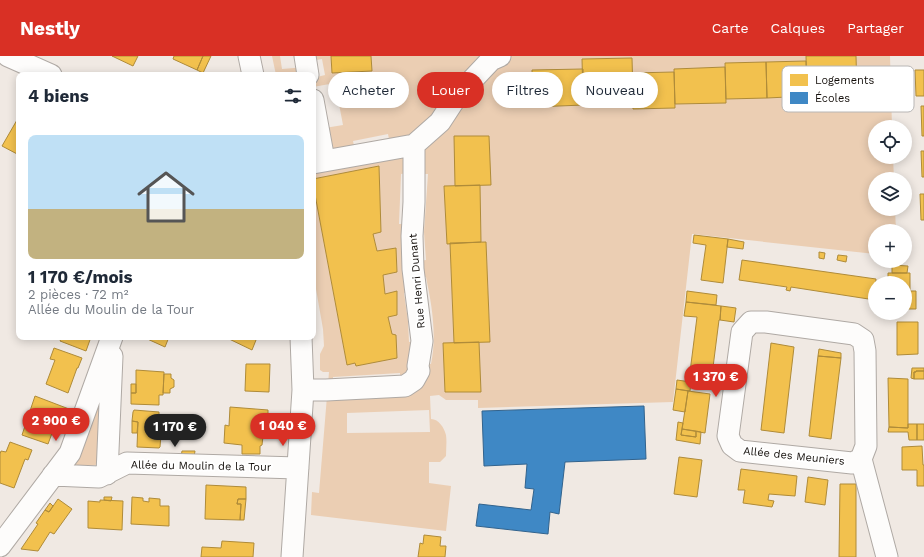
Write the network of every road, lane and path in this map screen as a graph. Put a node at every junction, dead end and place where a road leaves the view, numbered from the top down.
1 (7, 56) edge
2 (249, 56) edge
3 (305, 56) edge
4 (500, 56) edge
5 (0, 67) edge
6 (44, 72) edge
7 (252, 72) edge
8 (308, 72) edge
9 (316, 131) edge
10 (414, 145) junction
11 (319, 162) edge
12 (111, 340) edge
13 (112, 340) edge
14 (301, 340) edge
15 (303, 390) junction
16 (861, 459) junction
17 (298, 468) junction
18 (107, 474) junction
19 (53, 475) junction
20 (0, 546) edge
21 (292, 557) edge
22 (887, 557) edge

1 - 5 street
1 - 6 street
2 - 7 street
3 - 8 street
4 - 10 street
9 - 11 street
10 - 11 street
10 - 15 street, Rue Henri Dunant
12 - 19 street
13 - 18 street
14 - 15 street
15 - 17 street
16 - 16 street, Allée des Meuniers
16 - 22 street, Allée des Meuniers
17 - 18 street, Allée du Moulin de la Tour
17 - 21 street
18 - 19 street, Allée du Moulin de la Tour
19 - 20 street

